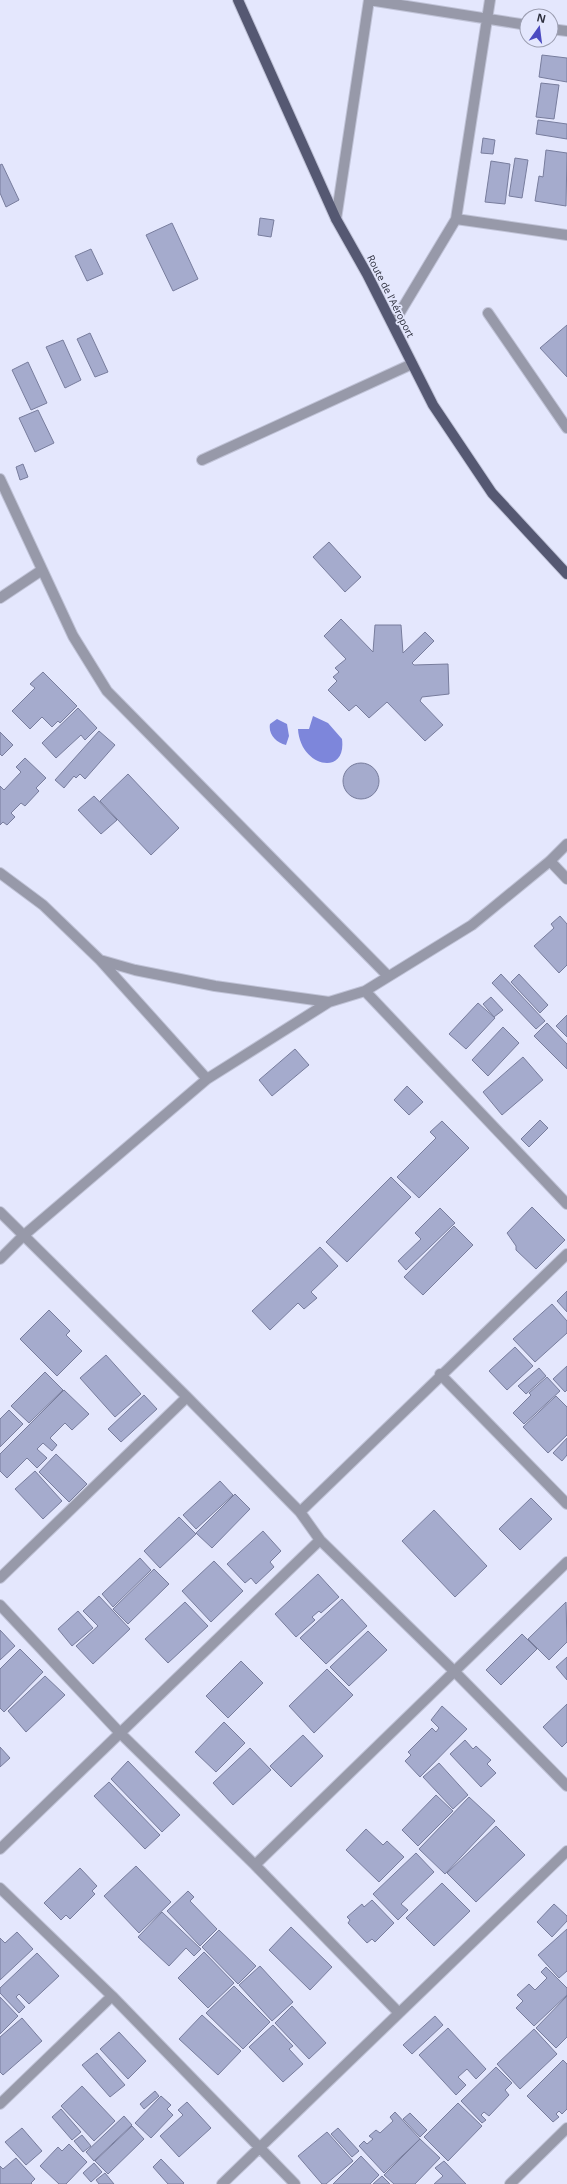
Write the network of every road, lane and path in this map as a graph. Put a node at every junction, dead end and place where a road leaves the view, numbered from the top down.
1 (238, 0) edge
2 (369, 0) edge
3 (490, 0) edge
4 (487, 19) junction
5 (519, 24) edge
6 (336, 219) junction
7 (456, 219) junction
8 (567, 235) edge
9 (488, 313) dead end
10 (393, 324) junction
11 (412, 364) junction
12 (567, 428) edge
13 (202, 460) dead end
14 (0, 479) edge
15 (42, 570) junction
16 (567, 574) edge
17 (0, 598) edge
18 (567, 844) edge
19 (550, 861) junction
20 (0, 873) edge
21 (567, 879) edge
22 (100, 960) junction
23 (388, 976) junction
24 (365, 991) junction
25 (329, 1002) junction
26 (207, 1080) junction
27 (567, 1204) edge
28 (0, 1212) edge
29 (23, 1236) junction
30 (567, 1254) edge
31 (0, 1259) edge
32 (440, 1374) junction
33 (187, 1397) junction
34 (567, 1504) edge
35 (300, 1512) junction
36 (320, 1540) junction
37 (567, 1562) edge
38 (0, 1578) edge
39 (0, 1605) edge
40 (455, 1672) junction
41 (120, 1734) junction
42 (567, 1786) edge
43 (0, 1849) edge
44 (567, 1851) edge
45 (255, 1865) junction
46 (0, 1888) edge
47 (112, 1996) junction
48 (399, 2013) junction
49 (0, 2104) edge
50 (567, 2128) edge
51 (259, 2148) junction
52 (222, 2184) edge
53 (295, 2184) edge
54 (510, 2184) edge

1 - 6 main road, Route de l'Aéroport
2 - 4 street
2 - 6 street
3 - 4 street
4 - 5 street
4 - 7 street
6 - 10 main road, Route de l'Aéroport
7 - 8 street
7 - 10 street
9 - 12 street
10 - 11 main road, Route de l'Aéroport
11 - 13 street
11 - 16 main road, Route de l'Aéroport
14 - 15 street
15 - 17 street
15 - 23 street
18 - 19 street
19 - 21 street
19 - 23 street
20 - 22 street
22 - 25 street
22 - 26 street
23 - 24 street
24 - 25 street
24 - 27 street
25 - 26 street
26 - 29 street
28 - 29 street
29 - 31 street
29 - 33 street
30 - 32 street
32 - 34 street
32 - 35 street
33 - 35 street
33 - 38 street
35 - 36 street
36 - 40 street
36 - 41 street
37 - 40 street
39 - 41 street
40 - 42 street
40 - 45 street
41 - 43 street
41 - 45 street
44 - 48 street
45 - 48 street
46 - 47 street
47 - 49 street
47 - 51 street
48 - 51 street
50 - 54 street
51 - 52 street
51 - 53 street

